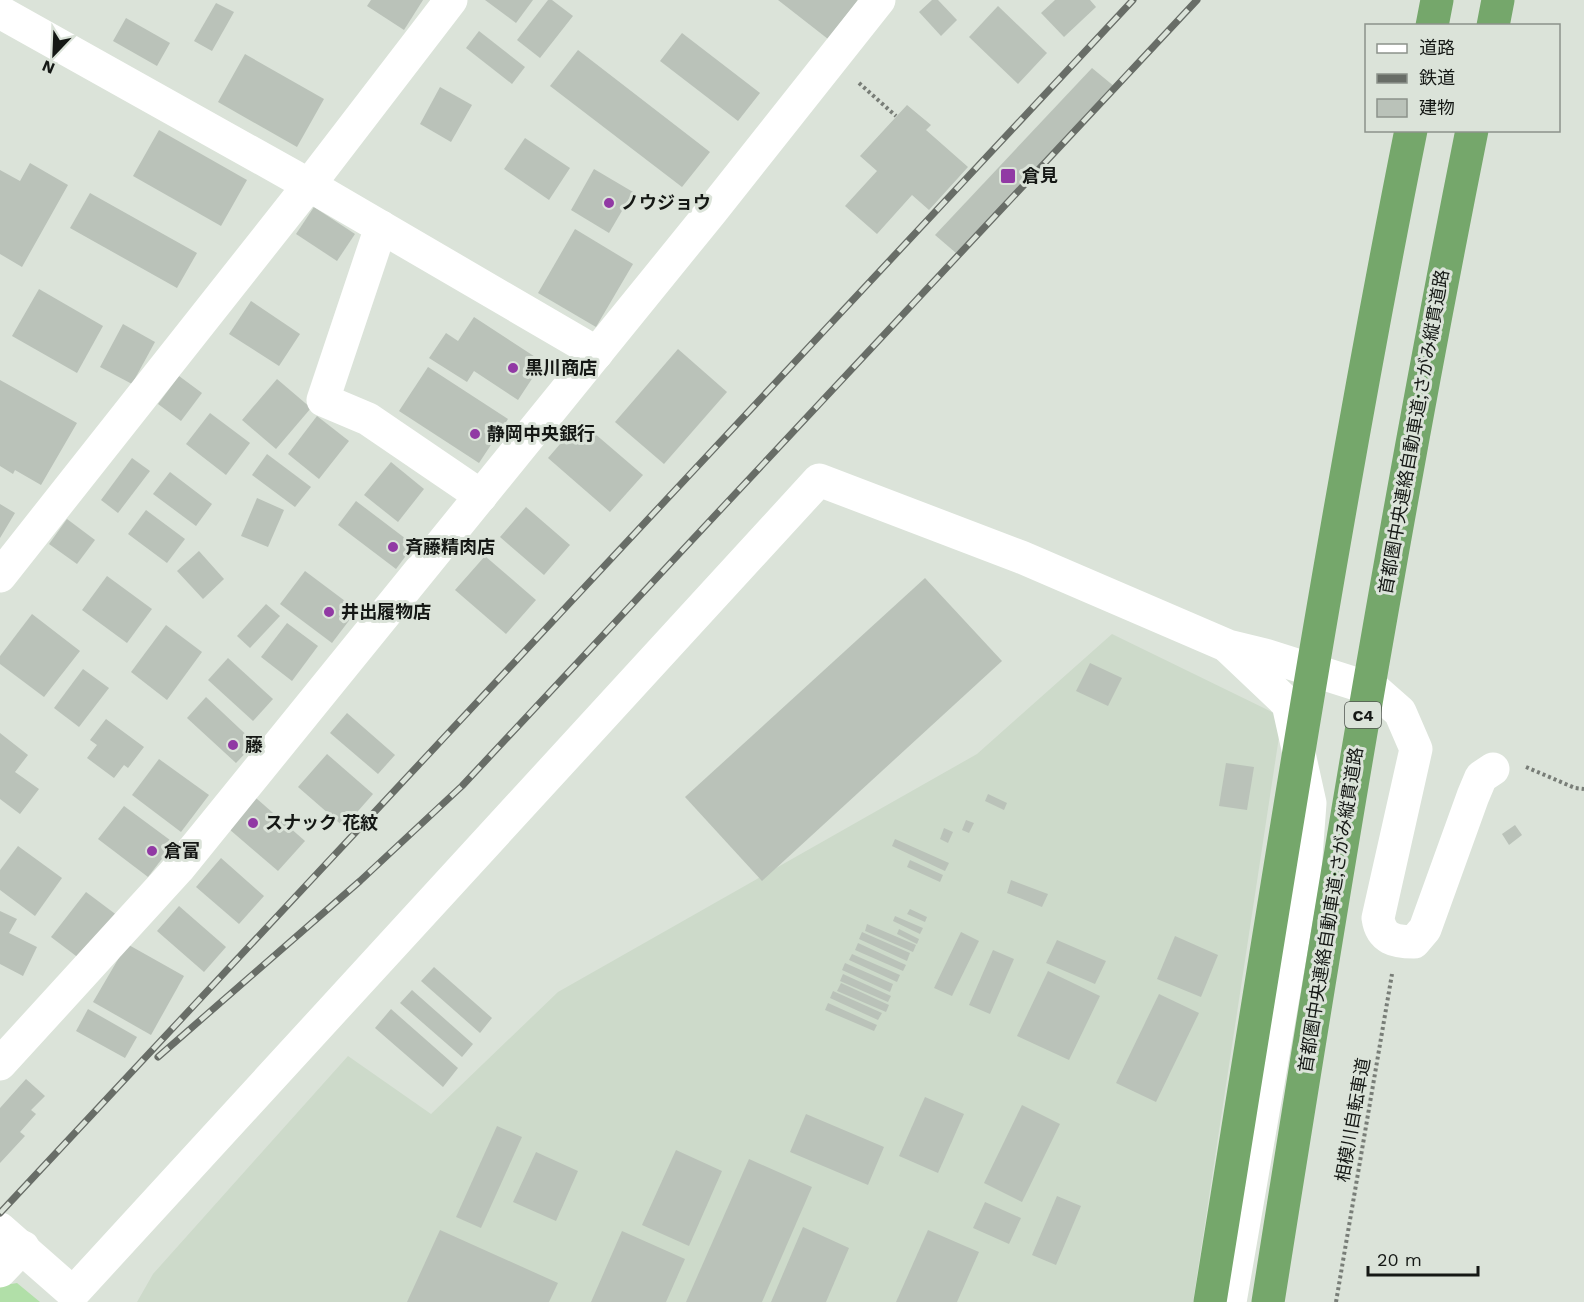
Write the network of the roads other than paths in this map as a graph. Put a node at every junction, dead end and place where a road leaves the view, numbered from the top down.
1 (450, 0) edge
2 (879, 0) edge
3 (1437, 0) edge
4 (1498, 0) edge
5 (0, 12) edge
6 (1432, 24) edge
7 (1493, 24) edge
8 (1411, 132) edge
9 (1472, 132) edge
10 (309, 185) junction
11 (381, 227) junction
12 (597, 353) junction
13 (481, 496) junction
14 (0, 576) edge
15 (1228, 646) junction
16 (1493, 769) road end
17 (0, 1064) edge
18 (11, 1238) edge
19 (0, 1271) edge
20 (1210, 1302) edge
21 (1230, 1302) edge
22 (1268, 1302) edge

1 - 10 street
2 - 12 street
3 - 6 highway
4 - 7 highway
5 - 10 street
8 - 20 highway
9 - 22 highway, 首都圏中央連絡自動車道;さがみ縦貫道路 / C4
10 - 11 street
10 - 14 street
11 - 12 street
11 - 13 street
12 - 13 street
13 - 17 street
15 - 16 street
15 - 18 street
15 - 21 street
18 - 19 street

